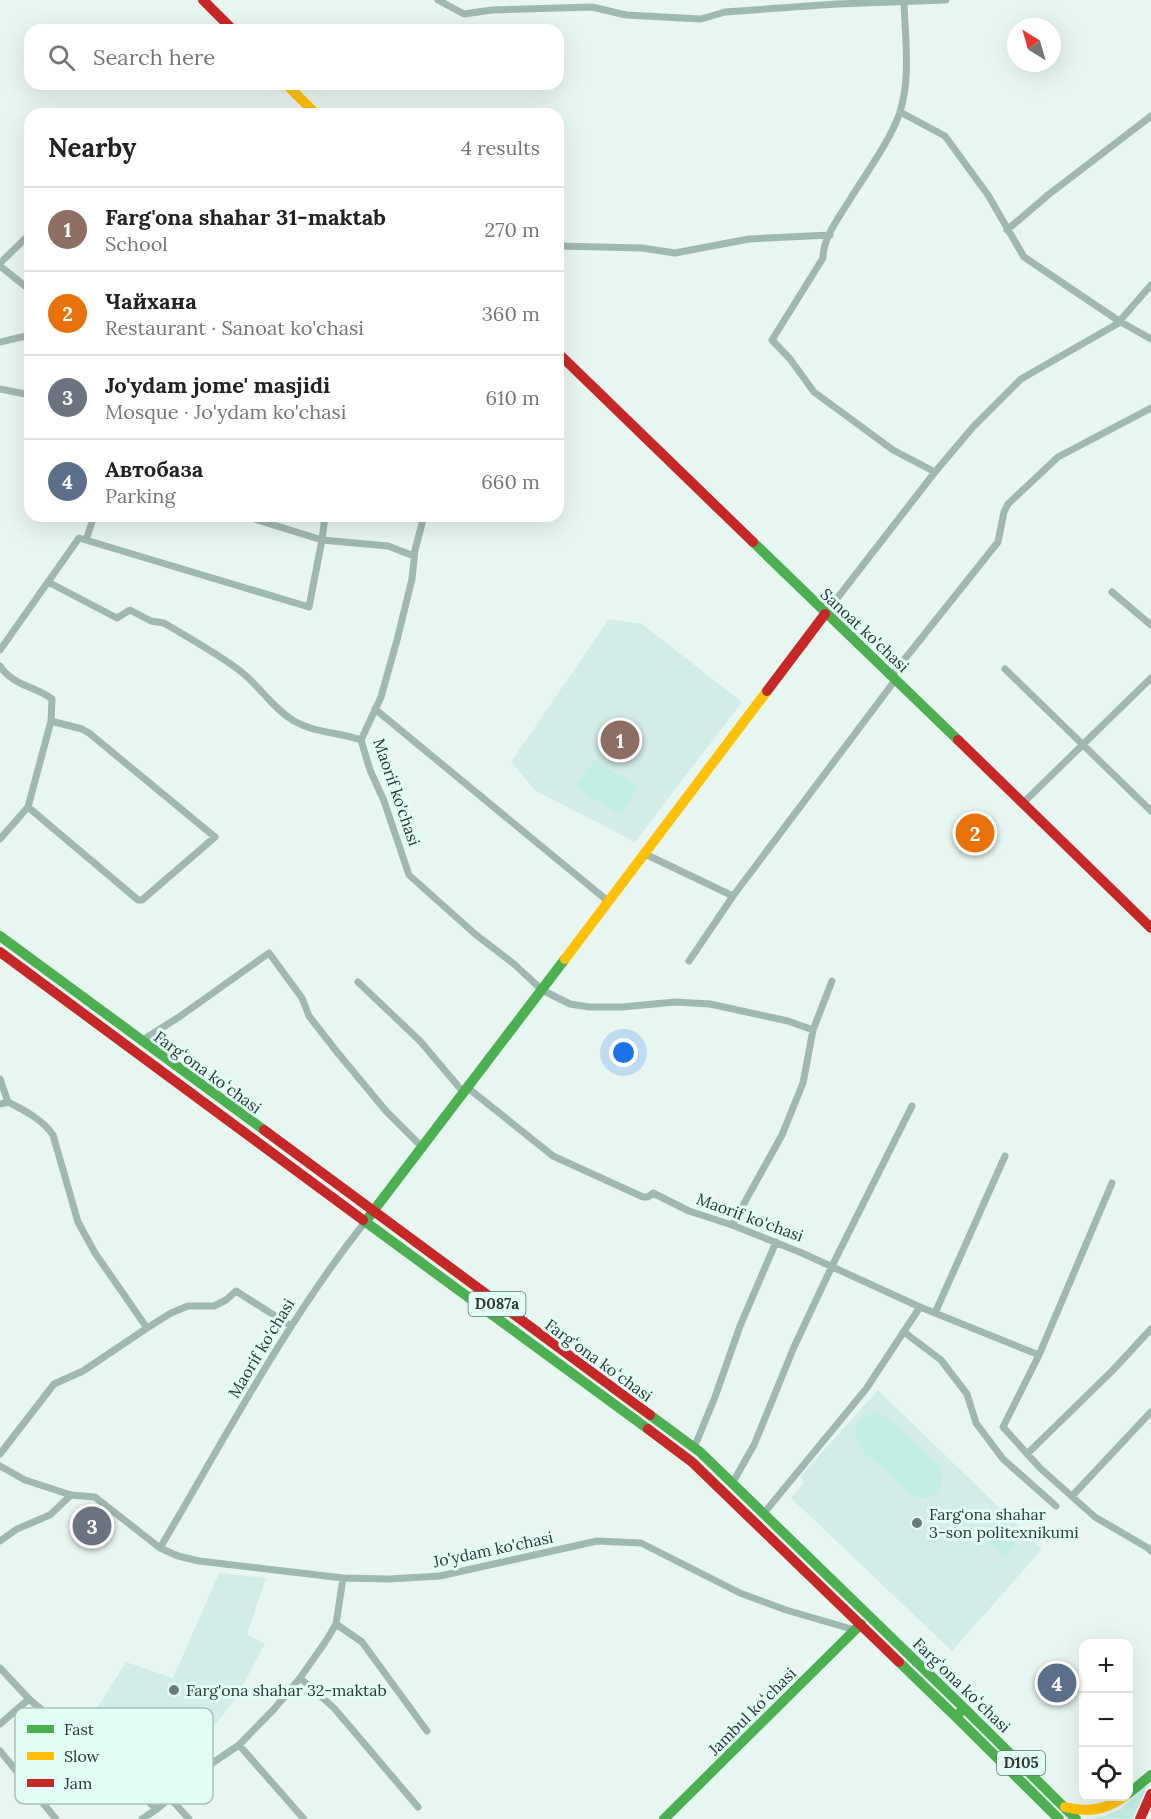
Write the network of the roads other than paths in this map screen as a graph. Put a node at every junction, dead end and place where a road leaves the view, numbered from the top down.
1 (203, 0) edge
2 (438, 0) edge
3 (946, 0) edge
4 (905, 1) edge
5 (226, 24) edge
6 (292, 90) edge
7 (310, 108) edge
8 (900, 112) junction
9 (1151, 116) edge
10 (1008, 230) junction
11 (830, 235) junction
12 (24, 240) edge
13 (564, 246) edge
14 (0, 264) edge
15 (24, 285) edge
16 (1151, 285) edge
17 (1119, 321) junction
18 (24, 336) edge
19 (1151, 339) edge
20 (0, 342) edge
21 (564, 359) edge
22 (0, 389) edge
23 (24, 394) edge
24 (1151, 408) edge
25 (934, 472) junction
26 (92, 522) edge
27 (264, 522) edge
28 (324, 522) edge
29 (422, 522) edge
30 (86, 540) junction
31 (322, 540) junction
32 (414, 556) junction
33 (48, 582) junction
34 (1112, 592) dead end
35 (825, 614) junction
36 (1151, 626) edge
37 (0, 650) edge
38 (0, 666) edge
39 (1005, 669) dead end
40 (894, 677) junction
41 (1151, 678) edge
42 (375, 709) junction
43 (51, 721) junction
44 (361, 740) junction
45 (1084, 744) junction
46 (1023, 803) junction
47 (28, 807) junction
48 (1151, 811) edge
49 (0, 839) edge
50 (645, 854) junction
51 (733, 896) junction
52 (609, 902) junction
53 (1151, 928) edge
54 (0, 936) edge
55 (0, 952) edge
56 (689, 962) dead end
57 (832, 981) dead end
58 (358, 982) dead end
59 (542, 990) junction
60 (813, 1030) junction
61 (141, 1041) junction
62 (0, 1079) edge
63 (466, 1090) junction
64 (8, 1102) junction
65 (0, 1104) edge
66 (912, 1106) dead end
67 (423, 1148) junction
68 (1005, 1156) dead end
69 (1112, 1183) dead end
70 (373, 1212) junction
71 (365, 1222) junction
72 (732, 1225) junction
73 (776, 1242) junction
74 (832, 1266) junction
75 (920, 1307) junction
76 (935, 1313) junction
77 (291, 1326) junction
78 (147, 1328) junction
79 (1151, 1329) edge
80 (904, 1332) junction
81 (1039, 1355) junction
82 (1151, 1412) edge
83 (694, 1448) junction
84 (0, 1454) edge
85 (1027, 1454) junction
86 (0, 1466) edge
87 (733, 1482) junction
88 (70, 1495) junction
89 (1072, 1496) junction
90 (1056, 1506) dead end
91 (764, 1513) junction
92 (0, 1541) edge
93 (160, 1548) junction
94 (1151, 1551) edge
95 (343, 1578) junction
96 (336, 1624) junction
97 (858, 1627) junction
98 (0, 1668) edge
99 (300, 1678) junction
100 (29, 1699) junction
101 (19, 1708) edge
102 (40, 1708) edge
103 (964, 1708) junction
104 (15, 1711) edge
105 (956, 1717) junction
106 (0, 1724) edge
107 (427, 1731) dead end
108 (239, 1744) junction
109 (0, 1751) edge
110 (213, 1762) edge
111 (15, 1769) edge
112 (1151, 1775) edge
113 (1133, 1790) edge
114 (1151, 1794) edge
115 (1119, 1801) edge
116 (44, 1804) edge
117 (152, 1804) edge
118 (163, 1804) edge
119 (175, 1804) edge
120 (418, 1807) dead end
121 (1064, 1807) junction
122 (158, 1809) junction
123 (1057, 1818) edge
124 (56, 1819) edge
125 (142, 1819) edge
126 (189, 1819) edge
127 (304, 1819) edge
128 (664, 1819) edge
129 (1076, 1819) edge
130 (1140, 1819) edge

1 - 5 main road
2 - 4 street
3 - 4 street
4 - 8 street
6 - 7 main road
8 - 10 street
8 - 11 street
9 - 10 street
10 - 17 street
11 - 13 street
11 - 25 street
12 - 14 street
14 - 15 street
16 - 17 street
17 - 19 street
17 - 25 street
18 - 20 street
21 - 35 main road, Sanoat ko'chasi
22 - 23 street
24 - 40 street
25 - 35 street
26 - 30 street
27 - 31 street
28 - 31 street
29 - 32 street, Maorif ko'chasi
30 - 31 street
30 - 33 street
31 - 32 street
32 - 42 street, Maorif ko'chasi
33 - 37 street
33 - 44 street
34 - 36 street
35 - 40 main road, Sanoat ko'chasi
35 - 50 main road, Maorif ko'chasi
38 - 43 street
39 - 45 street
40 - 46 main road, Sanoat ko'chasi
40 - 51 street
41 - 45 street
42 - 44 street, Maorif ko'chasi
42 - 52 street
43 - 47 street
43 - 47 street
44 - 59 street, Maorif ko'chasi
45 - 46 street
45 - 48 street
46 - 53 main road, Sanoat ko'chasi
47 - 49 street
50 - 51 street
50 - 52 main road, Maorif ko'chasi
51 - 56 street
52 - 59 main road, Maorif ko'chasi
54 - 61 main road, Fargʻona koʻchasi / D087a
55 - 71 main road, Fargʻona koʻchasi / D087a
57 - 60 street
58 - 63 street
59 - 60 street
59 - 63 main road, Maorif ko'chasi
60 - 72 street
61 - 67 street
61 - 70 main road, Fargʻona koʻchasi / D087a
62 - 64 street
63 - 67 main road, Maorif ko'chasi
63 - 72 street, Maorif ko'chasi
64 - 65 street
64 - 78 street
66 - 74 street
67 - 70 main road, Maorif ko'chasi
68 - 76 street
69 - 81 street
70 - 71 main road, Maorif ko'chasi
70 - 83 main road, Fargʻona koʻchasi / D087a
71 - 77 street, Maorif ko'chasi
71 - 97 main road, Fargʻona koʻchasi / D087a
72 - 73 street, Maorif ko'chasi
73 - 74 street, Maorif ko'chasi
73 - 83 street
74 - 75 street, Maorif ko'chasi
74 - 87 street
75 - 76 street, Maorif ko'chasi
75 - 80 street
76 - 81 street, Maorif ko'chasi
77 - 78 street
77 - 93 street, Maorif ko'chasi
78 - 84 street
79 - 85 street
80 - 90 street
80 - 91 street
81 - 85 street
82 - 89 street
83 - 87 main road, Fargʻona koʻchasi / D087a
85 - 89 street
86 - 88 street, Jo'ydam ko'chasi
87 - 91 main road, Fargʻona koʻchasi / D087a
88 - 92 street
88 - 93 street, Jo'ydam ko'chasi
89 - 94 street
91 - 103 main road, Fargʻona koʻchasi / D087a
93 - 95 street, Jo'ydam ko'chasi
95 - 96 street
95 - 97 street, Jo'ydam ko'chasi
96 - 99 street
96 - 107 street
97 - 105 main road, Fargʻona koʻchasi / D087a
97 - 128 main road, Jambul koʻchasi
98 - 100 street
99 - 108 street
99 - 120 street
100 - 101 street
100 - 102 street
103 - 105 main road
103 - 121 main road, Fargʻona koʻchasi / D105
104 - 106 street
105 - 123 main road, Fargʻona koʻchasi / D105
108 - 110 street
108 - 127 street
109 - 111 street
112 - 113 main road
114 - 130 main road
115 - 121 main road
116 - 124 street
117 - 122 street
118 - 122 street
119 - 126 street
121 - 129 main road, Fargʻona koʻchasi / D105
122 - 125 street

